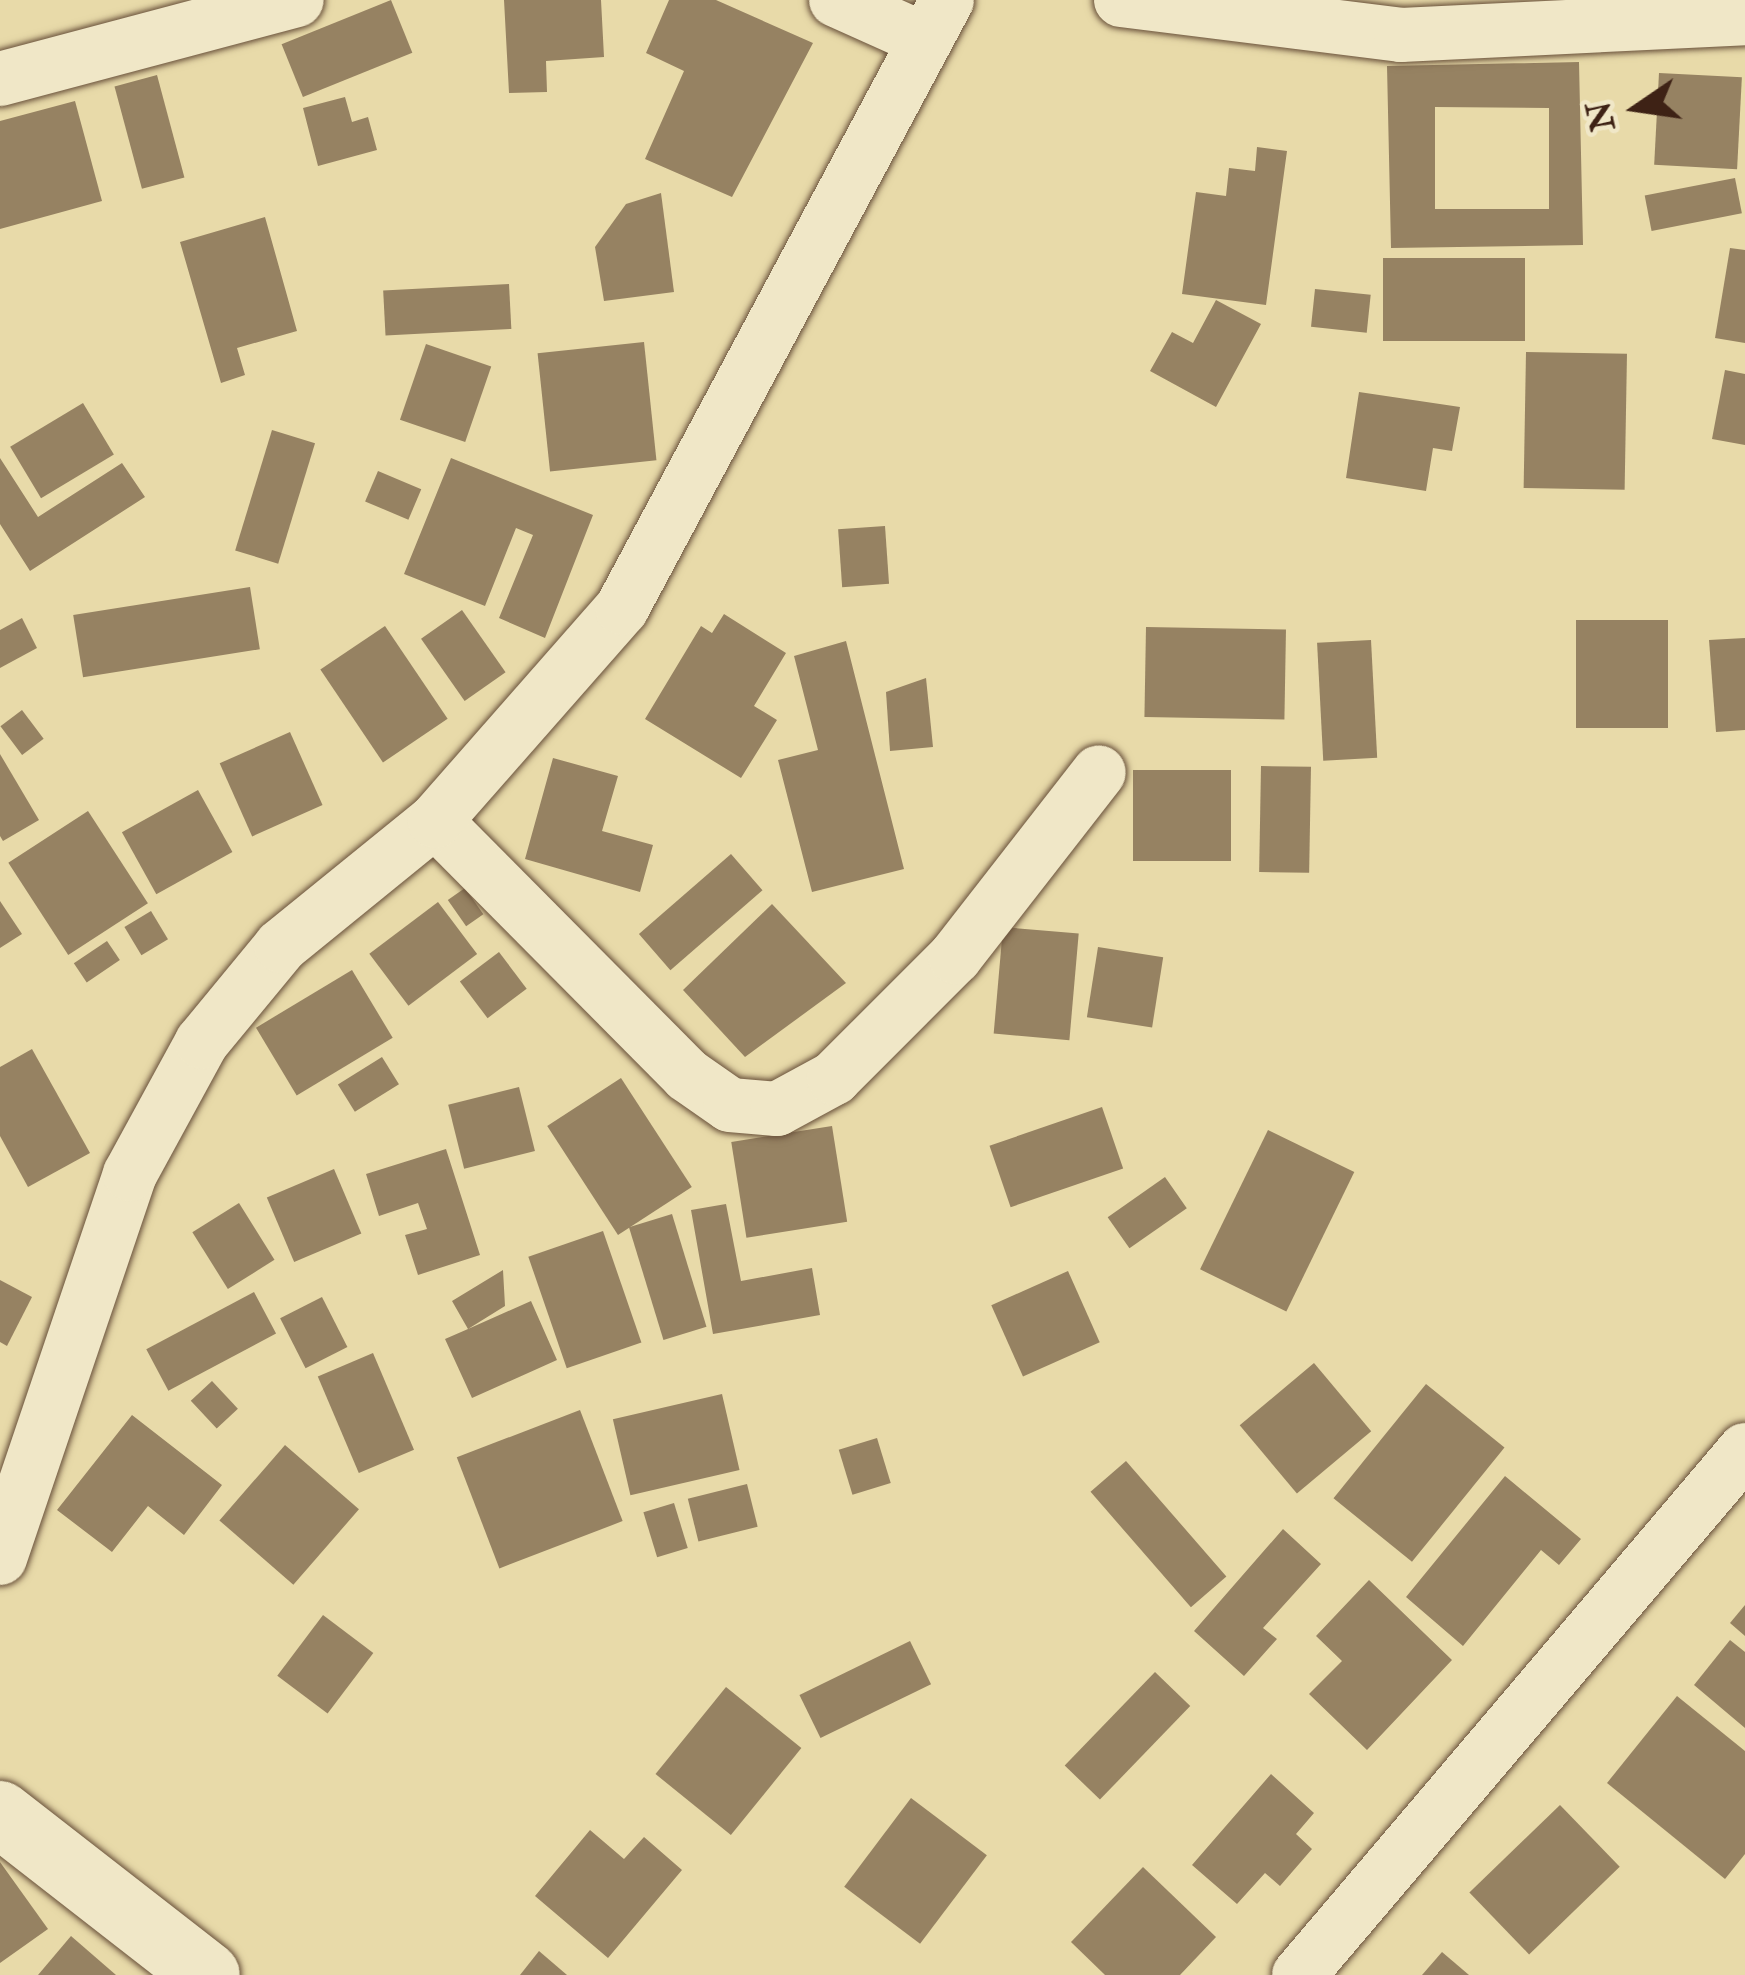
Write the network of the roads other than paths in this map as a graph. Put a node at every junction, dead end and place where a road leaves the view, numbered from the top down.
1 (297, 0) edge
2 (836, 0) edge
3 (1120, 0) edge
4 (1745, 18) edge
5 (936, 20) edge
6 (0, 79) edge
7 (1099, 772) dead end
8 (435, 820) junction
9 (1745, 1450) edge
10 (0, 1558) edge
11 (0, 1814) edge
12 (207, 1975) edge
13 (1299, 1975) edge

1 - 6 street
2 - 5 street
3 - 4 street
5 - 8 street
7 - 8 street
8 - 10 street
9 - 13 street
11 - 12 street

